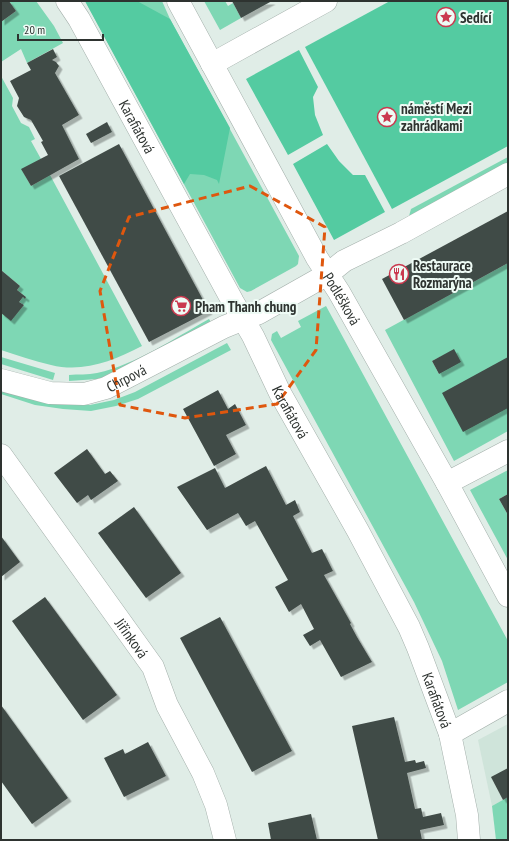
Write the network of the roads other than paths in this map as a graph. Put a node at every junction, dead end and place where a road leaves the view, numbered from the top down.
1 (67, 1) edge
2 (178, 1) edge
3 (326, 1) edge
4 (212, 64) junction
5 (508, 174) edge
6 (328, 274) junction
7 (243, 319) junction
8 (1, 380) edge
9 (508, 450) edge
10 (1, 456) edge
11 (447, 482) junction
12 (508, 596) edge
13 (508, 701) edge
14 (450, 734) junction
15 (225, 840) edge
16 (469, 840) edge

1 - 7 street, Karafiátová
2 - 4 street, Podléšková
3 - 4 street
4 - 6 street, Podléšková
5 - 6 street
6 - 7 street, Chrpová
6 - 11 street, Podléšková
7 - 8 street, Chrpová
7 - 14 street, Karafiátová
9 - 11 street
10 - 15 street, Jiřinková
11 - 12 street, Podléšková
13 - 14 street
14 - 16 street, Karafiátová

